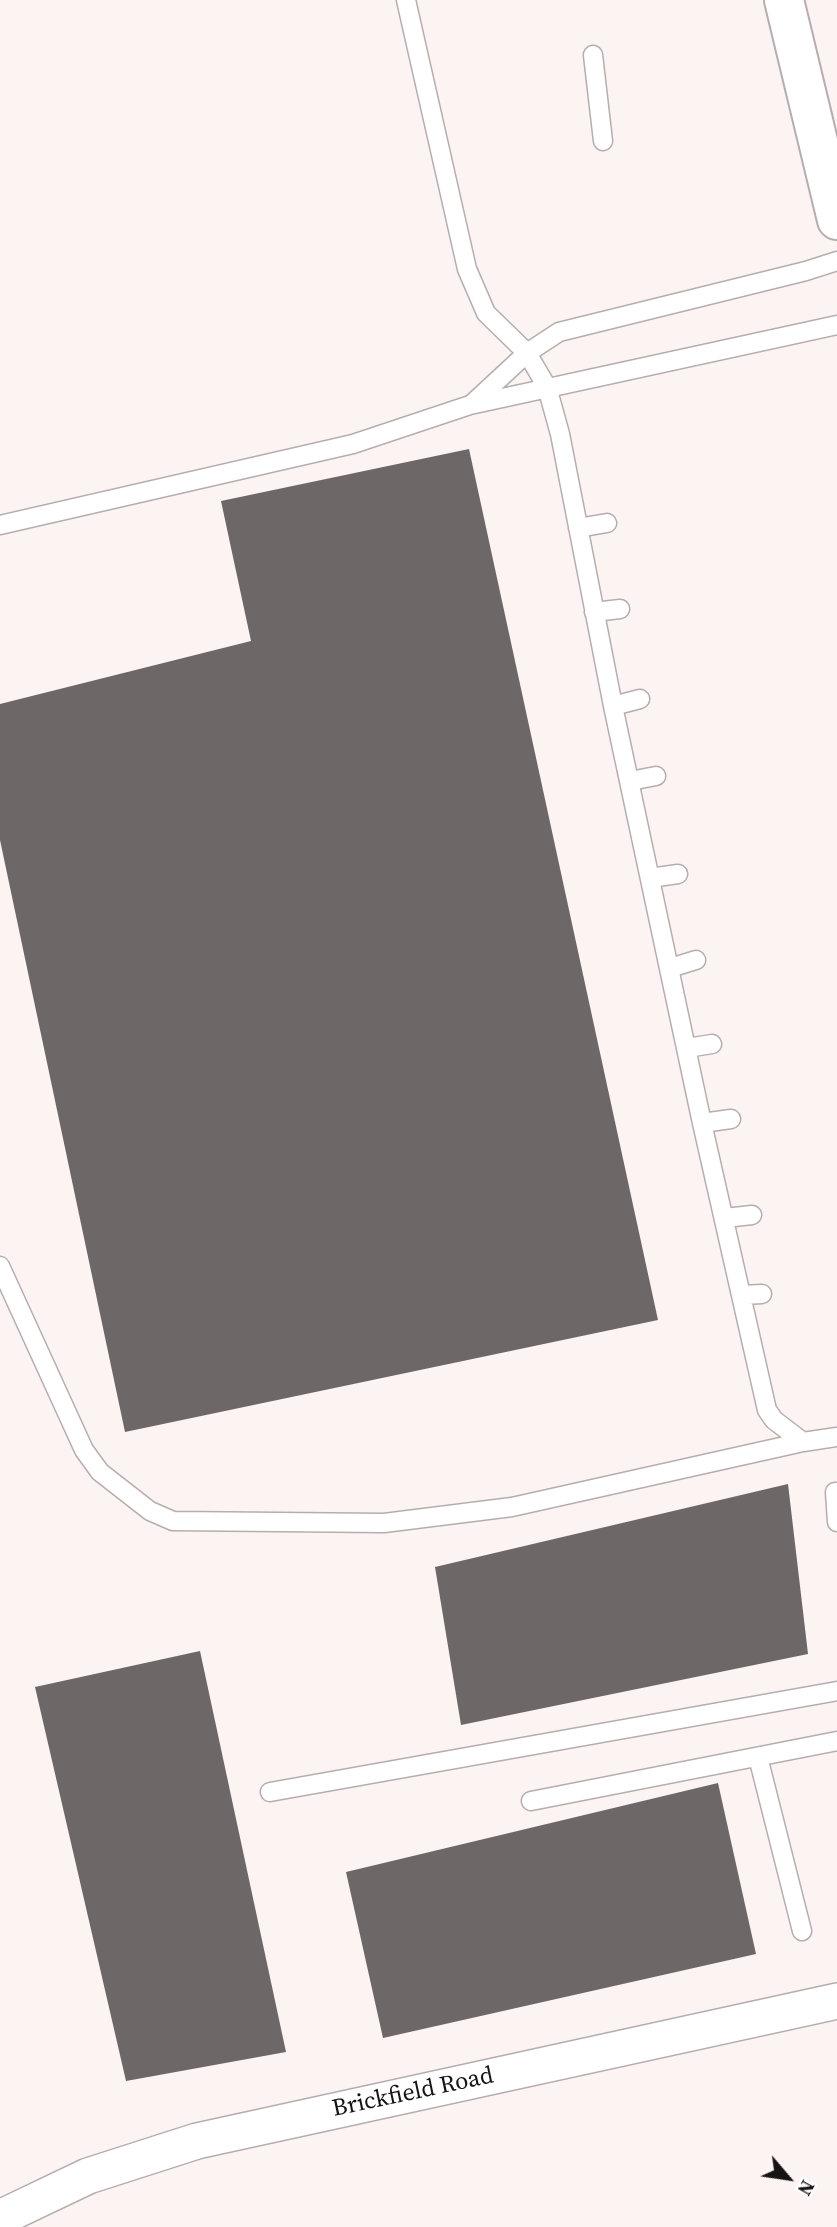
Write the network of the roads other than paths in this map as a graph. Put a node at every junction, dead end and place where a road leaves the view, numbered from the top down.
1 (406, 0) edge
2 (784, 0) edge
3 (593, 55) dead end
4 (603, 141) dead end
5 (837, 220) edge
6 (837, 261) edge
7 (837, 325) edge
8 (527, 353) junction
9 (547, 387) junction
10 (470, 405) junction
11 (607, 523) dead end
12 (0, 525) edge
13 (578, 528) junction
14 (620, 609) dead end
15 (594, 612) junction
16 (640, 699) dead end
17 (613, 706) junction
18 (656, 776) dead end
19 (630, 781) junction
20 (678, 874) dead end
21 (650, 878) junction
22 (696, 960) dead end
23 (670, 968) junction
24 (712, 1044) dead end
25 (687, 1048) junction
26 (731, 1119) dead end
27 (702, 1123) junction
28 (752, 1215) dead end
29 (725, 1218) junction
30 (0, 1266) edge
31 (762, 1294) dead end
32 (742, 1295) junction
33 (837, 1437) edge
34 (803, 1443) junction
35 (835, 1492) edge
36 (837, 1522) edge
37 (837, 1691) edge
38 (837, 1741) edge
39 (758, 1757) junction
40 (270, 1792) dead end
41 (531, 1801) dead end
42 (802, 1931) dead end
43 (837, 2001) edge
44 (0, 2218) edge

1 - 8 lane
2 - 5 main road
3 - 4 lane
6 - 8 lane
7 - 9 lane
8 - 9 lane
8 - 10 lane
9 - 10 lane
9 - 13 lane
10 - 12 lane
11 - 13 lane
13 - 15 lane
14 - 15 lane
15 - 17 lane
16 - 17 lane
17 - 19 lane
18 - 19 lane
19 - 21 lane
20 - 21 lane
21 - 23 lane
22 - 23 lane
23 - 25 lane
24 - 25 lane
25 - 27 lane
26 - 27 lane
27 - 29 lane
28 - 29 lane
29 - 32 lane
30 - 34 lane
31 - 32 lane
32 - 34 lane
33 - 34 lane
35 - 36 lane
37 - 40 lane
38 - 39 lane
39 - 41 lane
39 - 42 lane
43 - 44 street, Brickfield Road

